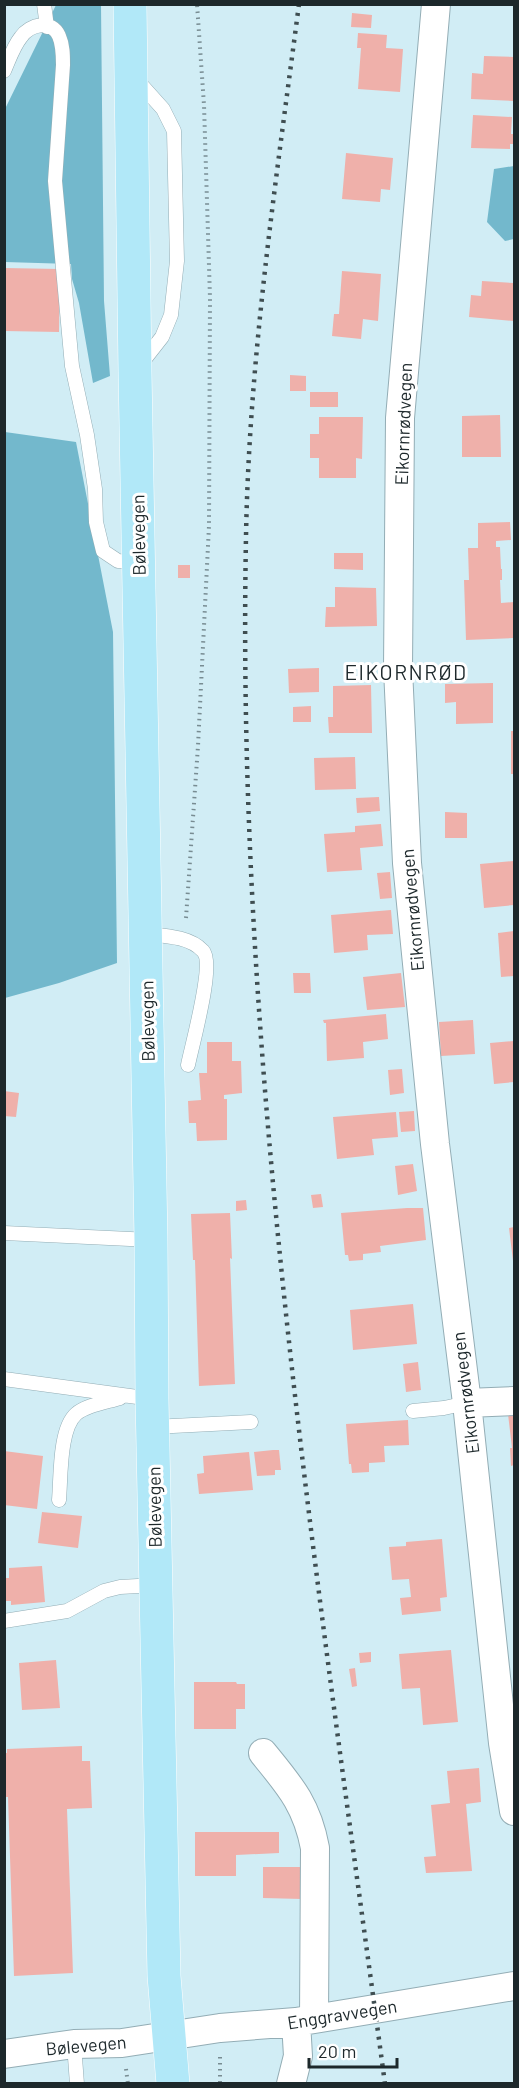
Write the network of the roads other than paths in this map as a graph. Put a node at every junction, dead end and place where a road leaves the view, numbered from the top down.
1 (44, 4) edge
2 (130, 4) edge
3 (436, 4) edge
4 (47, 27) junction
5 (4, 71) edge
6 (131, 74) junction
7 (135, 372) junction
8 (139, 562) junction
9 (145, 934) junction
10 (188, 1065) dead end
11 (4, 1233) edge
12 (151, 1240) junction
13 (4, 1379) edge
14 (514, 1401) edge
15 (467, 1403) junction
16 (143, 1408) junction
17 (413, 1411) dead end
18 (251, 1422) dead end
19 (59, 1500) dead end
20 (156, 1585) junction
21 (4, 1621) edge
22 (263, 1753) dead end
23 (514, 1811) edge
24 (514, 1986) edge
25 (305, 2021) junction
26 (168, 2037) junction
27 (74, 2044) junction
28 (5, 2050) edge
29 (77, 2084) edge
30 (173, 2084) edge
31 (291, 2084) edge

1 - 4 lane
2 - 6 main road, Bølevegen
3 - 15 street, Eikornrødvegen
4 - 5 lane
4 - 8 lane
6 - 7 main road, Bølevegen
6 - 7 lane
7 - 8 main road, Bølevegen
8 - 9 main road, Bølevegen
9 - 10 lane
9 - 12 main road, Bølevegen
11 - 12 lane
12 - 16 main road, Bølevegen
13 - 16 lane
14 - 15 street
15 - 17 lane
15 - 23 street, Eikornrødvegen
16 - 18 lane
16 - 19 lane
16 - 20 main road, Bølevegen
20 - 21 lane
20 - 26 main road, Bølevegen
22 - 25 street
24 - 25 street, Enggravvegen
25 - 26 street, Enggravvegen
25 - 31 street
26 - 27 street, Bølevegen
26 - 30 main road, Bølevegen
27 - 28 street, Bølevegen
27 - 29 lane

